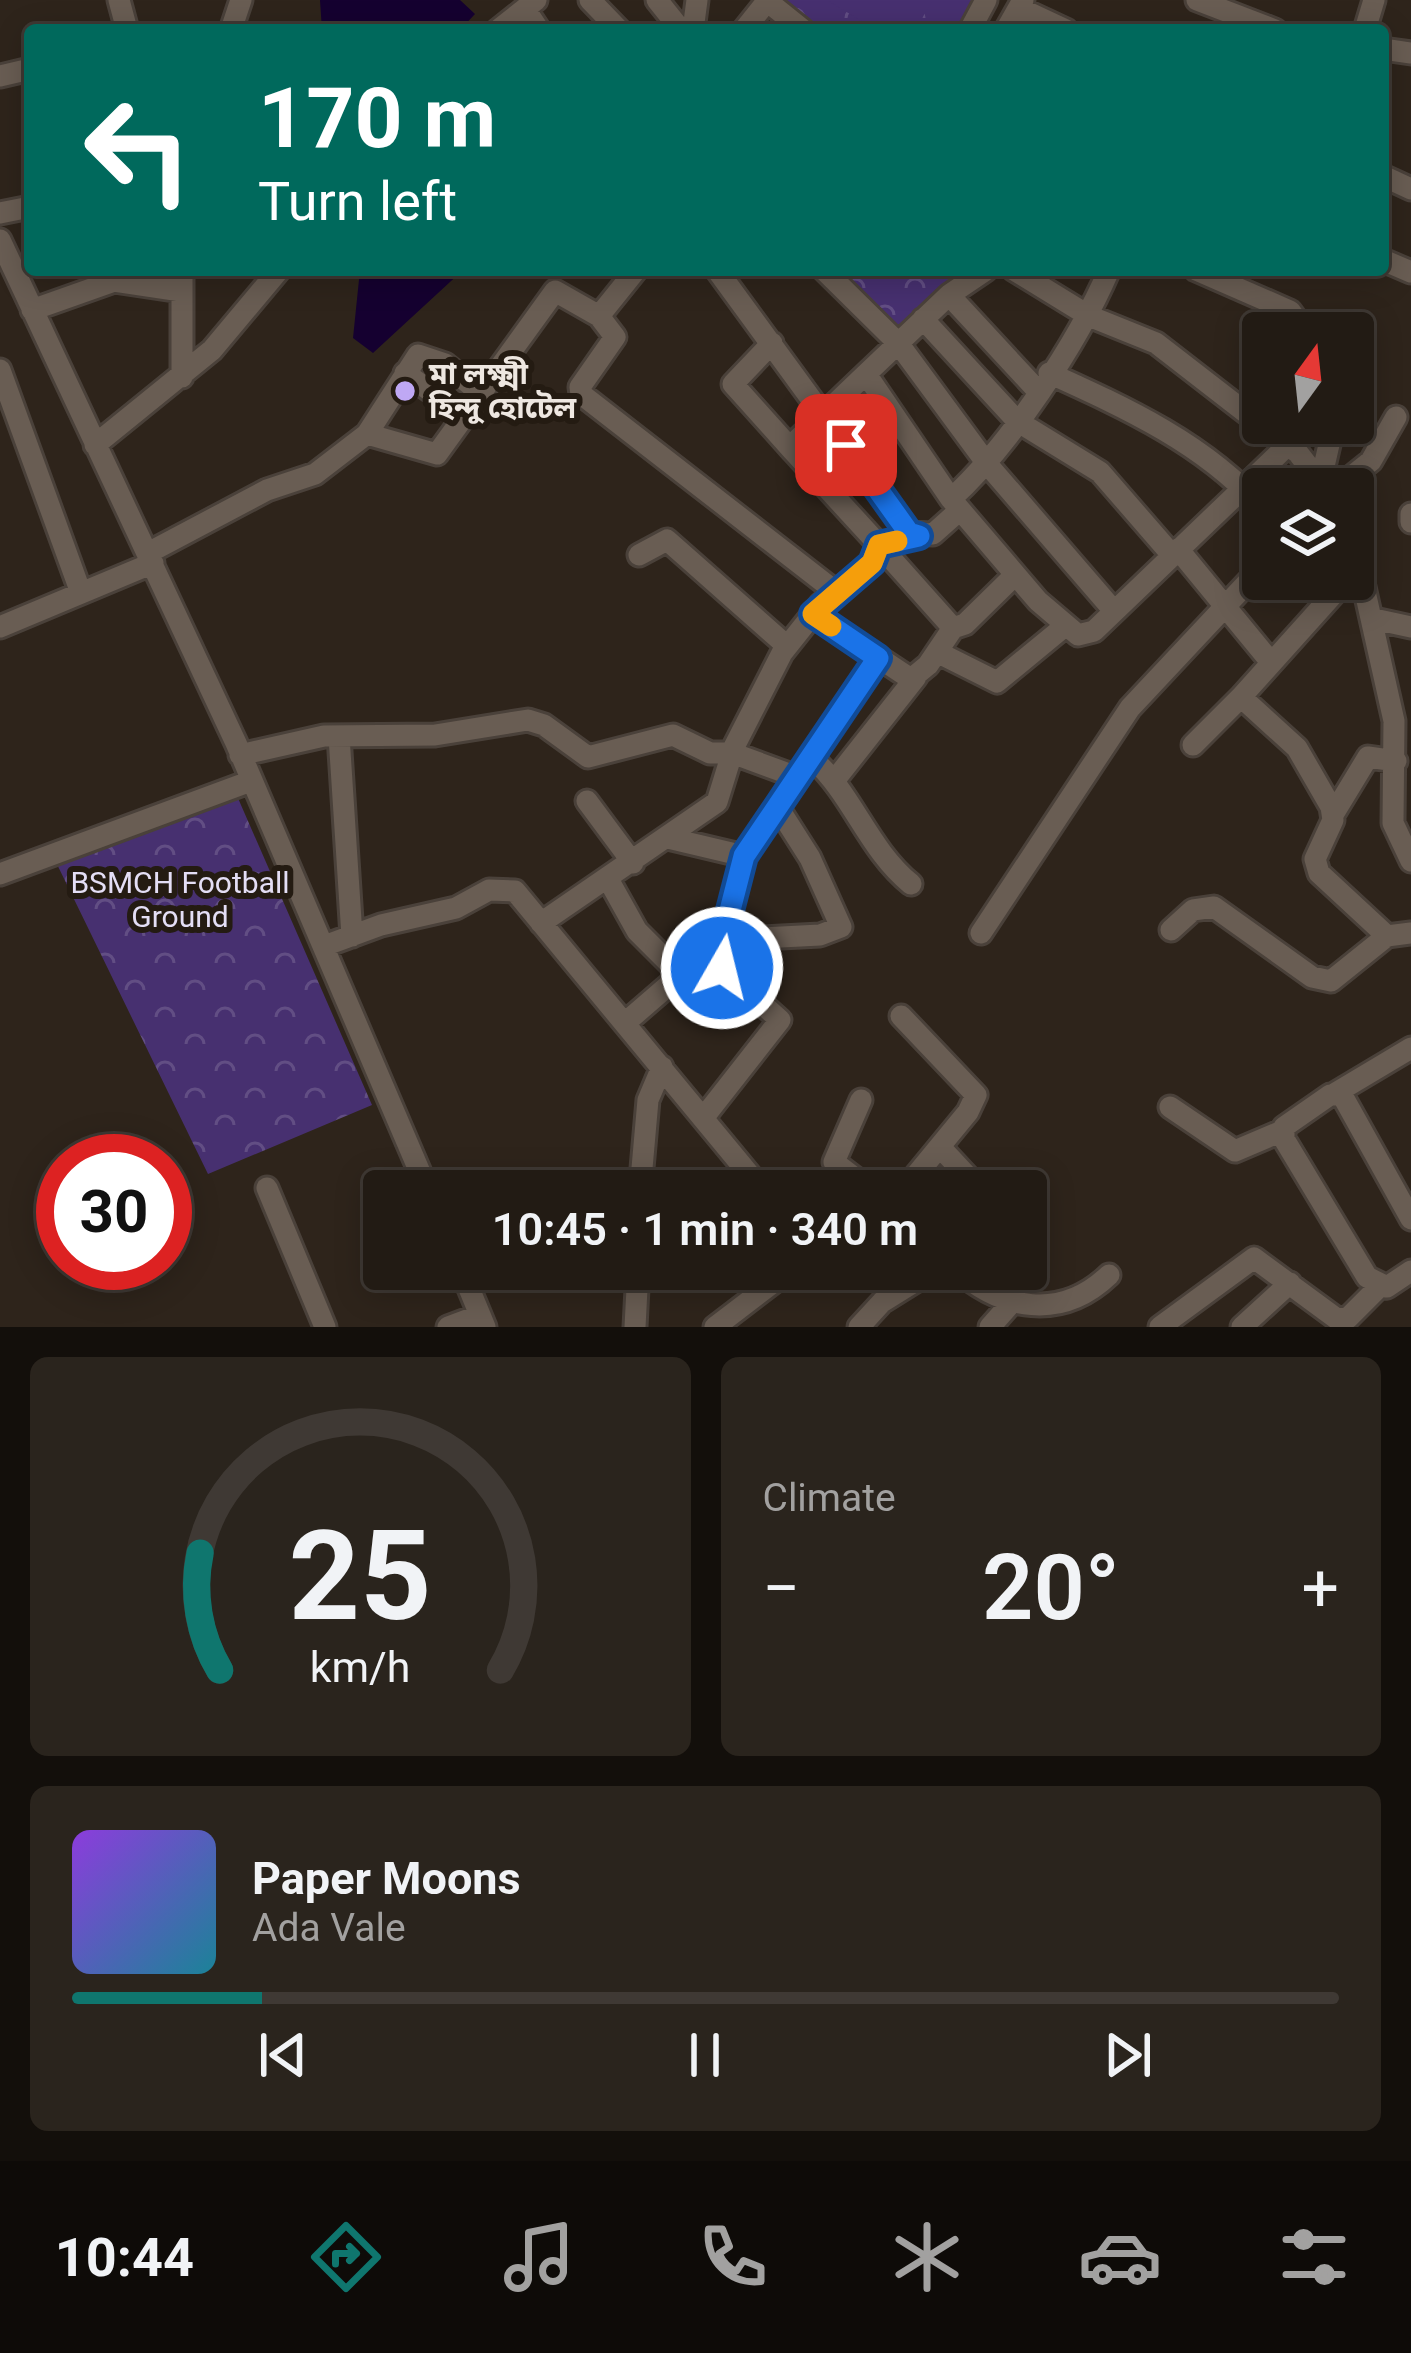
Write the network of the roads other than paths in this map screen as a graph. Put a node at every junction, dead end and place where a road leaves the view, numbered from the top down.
1 (590, 0) edge
2 (656, 0) edge
3 (768, 0) edge
4 (1197, 0) edge
5 (530, 4) edge
6 (1021, 4) edge
7 (1220, 14) edge
8 (505, 24) edge
9 (613, 24) edge
10 (676, 24) edge
11 (749, 24) edge
12 (795, 24) edge
13 (1056, 24) edge
14 (1254, 24) edge
15 (0, 240) edge
16 (111, 276) edge
17 (274, 276) edge
18 (631, 276) edge
19 (722, 276) edge
20 (830, 276) edge
21 (977, 276) edge
22 (1024, 276) edge
23 (1106, 276) edge
24 (1210, 276) edge
25 (182, 280) edge
26 (949, 296) junction
27 (32, 310) junction
28 (1291, 312) edge
29 (599, 316) junction
30 (1089, 316) junction
31 (923, 319) junction
32 (772, 343) junction
33 (898, 343) junction
34 (0, 370) edge
35 (405, 373) junction
36 (866, 374) junction
37 (182, 376) junction
38 (1042, 381) junction
39 (483, 395) junction
40 (825, 415) junction
41 (467, 417) junction
42 (1396, 417) dead end
43 (1017, 421) junction
44 (368, 434) junction
45 (1329, 444) edge
46 (95, 446) junction
47 (1288, 446) junction
48 (793, 451) junction
49 (988, 465) junction
50 (1265, 468) edge
51 (1362, 468) edge
52 (1242, 487) edge
53 (1242, 490) edge
54 (956, 504) junction
55 (919, 536) junction
56 (879, 545) junction
57 (1175, 552) junction
58 (639, 555) dead end
59 (151, 558) junction
60 (1015, 575) junction
61 (1242, 588) edge
62 (836, 592) junction
63 (81, 593) junction
64 (1324, 600) edge
65 (1360, 600) edge
66 (1223, 608) junction
67 (1114, 611) junction
68 (813, 614) junction
69 (1374, 620) junction
70 (1065, 626) junction
71 (0, 627) edge
72 (1411, 627) edge
73 (953, 628) junction
74 (787, 646) junction
75 (937, 652) junction
76 (878, 658) junction
77 (1270, 661) junction
78 (916, 677) junction
79 (1240, 698) junction
80 (339, 736) junction
81 (1193, 745) dead end
82 (732, 753) junction
83 (240, 755) junction
84 (813, 759) junction
85 (1396, 761) junction
86 (796, 777) junction
87 (835, 781) junction
88 (251, 782) junction
89 (720, 797) junction
90 (587, 801) dead end
91 (777, 806) junction
92 (1334, 813) junction
93 (720, 824) dead end
94 (668, 838) junction
95 (744, 856) junction
96 (1411, 861) edge
97 (633, 862) junction
98 (0, 874) edge
99 (608, 879) junction
100 (911, 884) dead end
101 (541, 923) junction
102 (1171, 930) dead end
103 (981, 933) dead end
104 (1411, 933) edge
105 (352, 936) junction
106 (1387, 937) junction
107 (324, 946) junction
108 (721, 947) junction
109 (681, 975) junction
110 (901, 1016) dead end
111 (625, 1024) junction
112 (1411, 1048) edge
113 (662, 1067) junction
114 (1334, 1094) junction
115 (861, 1100) dead end
116 (1170, 1107) dead end
117 (704, 1117) junction
118 (1282, 1131) junction
119 (940, 1147) junction
120 (419, 1170) edge
121 (642, 1170) edge
122 (746, 1170) edge
123 (844, 1170) edge
124 (921, 1170) edge
125 (961, 1170) edge
126 (267, 1188) dead end
127 (1411, 1219) edge
128 (1411, 1271) edge
129 (1109, 1275) dead end
130 (1291, 1283) junction
131 (1379, 1287) junction
132 (469, 1290) edge
133 (637, 1290) edge
134 (763, 1290) edge
135 (901, 1290) edge
136 (981, 1290) edge
137 (1024, 1302) junction
138 (483, 1321) edge
139 (325, 1327) edge
140 (448, 1327) edge
141 (635, 1327) edge
142 (715, 1327) edge
143 (859, 1327) edge
144 (990, 1327) edge
145 (1038, 1327) edge
146 (1160, 1327) edge
147 (1242, 1327) edge

1 - 9 street
2 - 10 street
3 - 11 street
3 - 12 street
4 - 7 street
5 - 8 street
6 - 13 street
7 - 14 street
15 - 27 street
16 - 25 street
16 - 27 street
17 - 37 street
18 - 29 street
19 - 32 street
20 - 33 street
21 - 26 street
22 - 30 street
23 - 30 street
24 - 28 street
25 - 37 street
26 - 31 street
26 - 38 street
27 - 46 street
29 - 39 street
29 - 62 street
30 - 38 street
30 - 47 street
31 - 33 street
31 - 43 street
32 - 40 street
32 - 48 street
33 - 36 street
33 - 49 street
34 - 63 street
35 - 39 street
35 - 41 street
35 - 44 street
36 - 40 street
36 - 54 street
37 - 46 street
38 - 43 street
38 - 52 street
39 - 41 street
40 - 48 street
40 - 55 street
41 - 44 street
42 - 51 street
43 - 49 street
43 - 57 street
44 - 59 street
45 - 47 street
46 - 59 street
47 - 50 street
48 - 56 street
49 - 54 street
49 - 67 street
53 - 57 street
54 - 55 street
54 - 60 street
55 - 56 street
56 - 62 street
56 - 73 street
57 - 66 street
57 - 67 street
58 - 74 street
59 - 63 street
59 - 83 street
60 - 70 street
60 - 73 street
61 - 66 street
62 - 68 street
63 - 71 street
64 - 77 street
65 - 69 street
66 - 77 street
66 - 103 street
67 - 70 street
68 - 74 street
68 - 76 street
69 - 72 street
69 - 85 street
70 - 75 street
73 - 75 street
74 - 82 street
75 - 78 street
76 - 78 street
76 - 84 street
77 - 79 street
78 - 87 street
79 - 81 street
79 - 92 street
80 - 82 street
80 - 83 street
80 - 105 street
82 - 86 street
82 - 89 street
83 - 88 street
84 - 86 street
84 - 87 street
85 - 92 street
85 - 96 street
86 - 91 street
87 - 100 street
88 - 98 street
88 - 107 street
89 - 93 street
89 - 94 street
90 - 97 street
91 - 95 street
91 - 108 street
92 - 106 street
94 - 95 street
94 - 97 street
95 - 108 street
97 - 99 street
99 - 101 street
99 - 109 street
101 - 105 street
101 - 111 street
102 - 106 street
104 - 106 street
105 - 107 street
107 - 120 street
108 - 109 street
108 - 117 street
109 - 111 street
110 - 119 street
111 - 113 street
112 - 114 street
113 - 117 street
113 - 121 street
114 - 118 street
114 - 127 street
115 - 123 street
116 - 118 street
117 - 122 street
118 - 131 street
119 - 124 street
119 - 125 street
126 - 139 street
128 - 131 street
129 - 137 street
130 - 131 street
130 - 146 street
130 - 147 street
132 - 138 street
133 - 141 street
134 - 142 street
135 - 143 street
136 - 137 street
137 - 144 street
137 - 145 street
138 - 140 street

